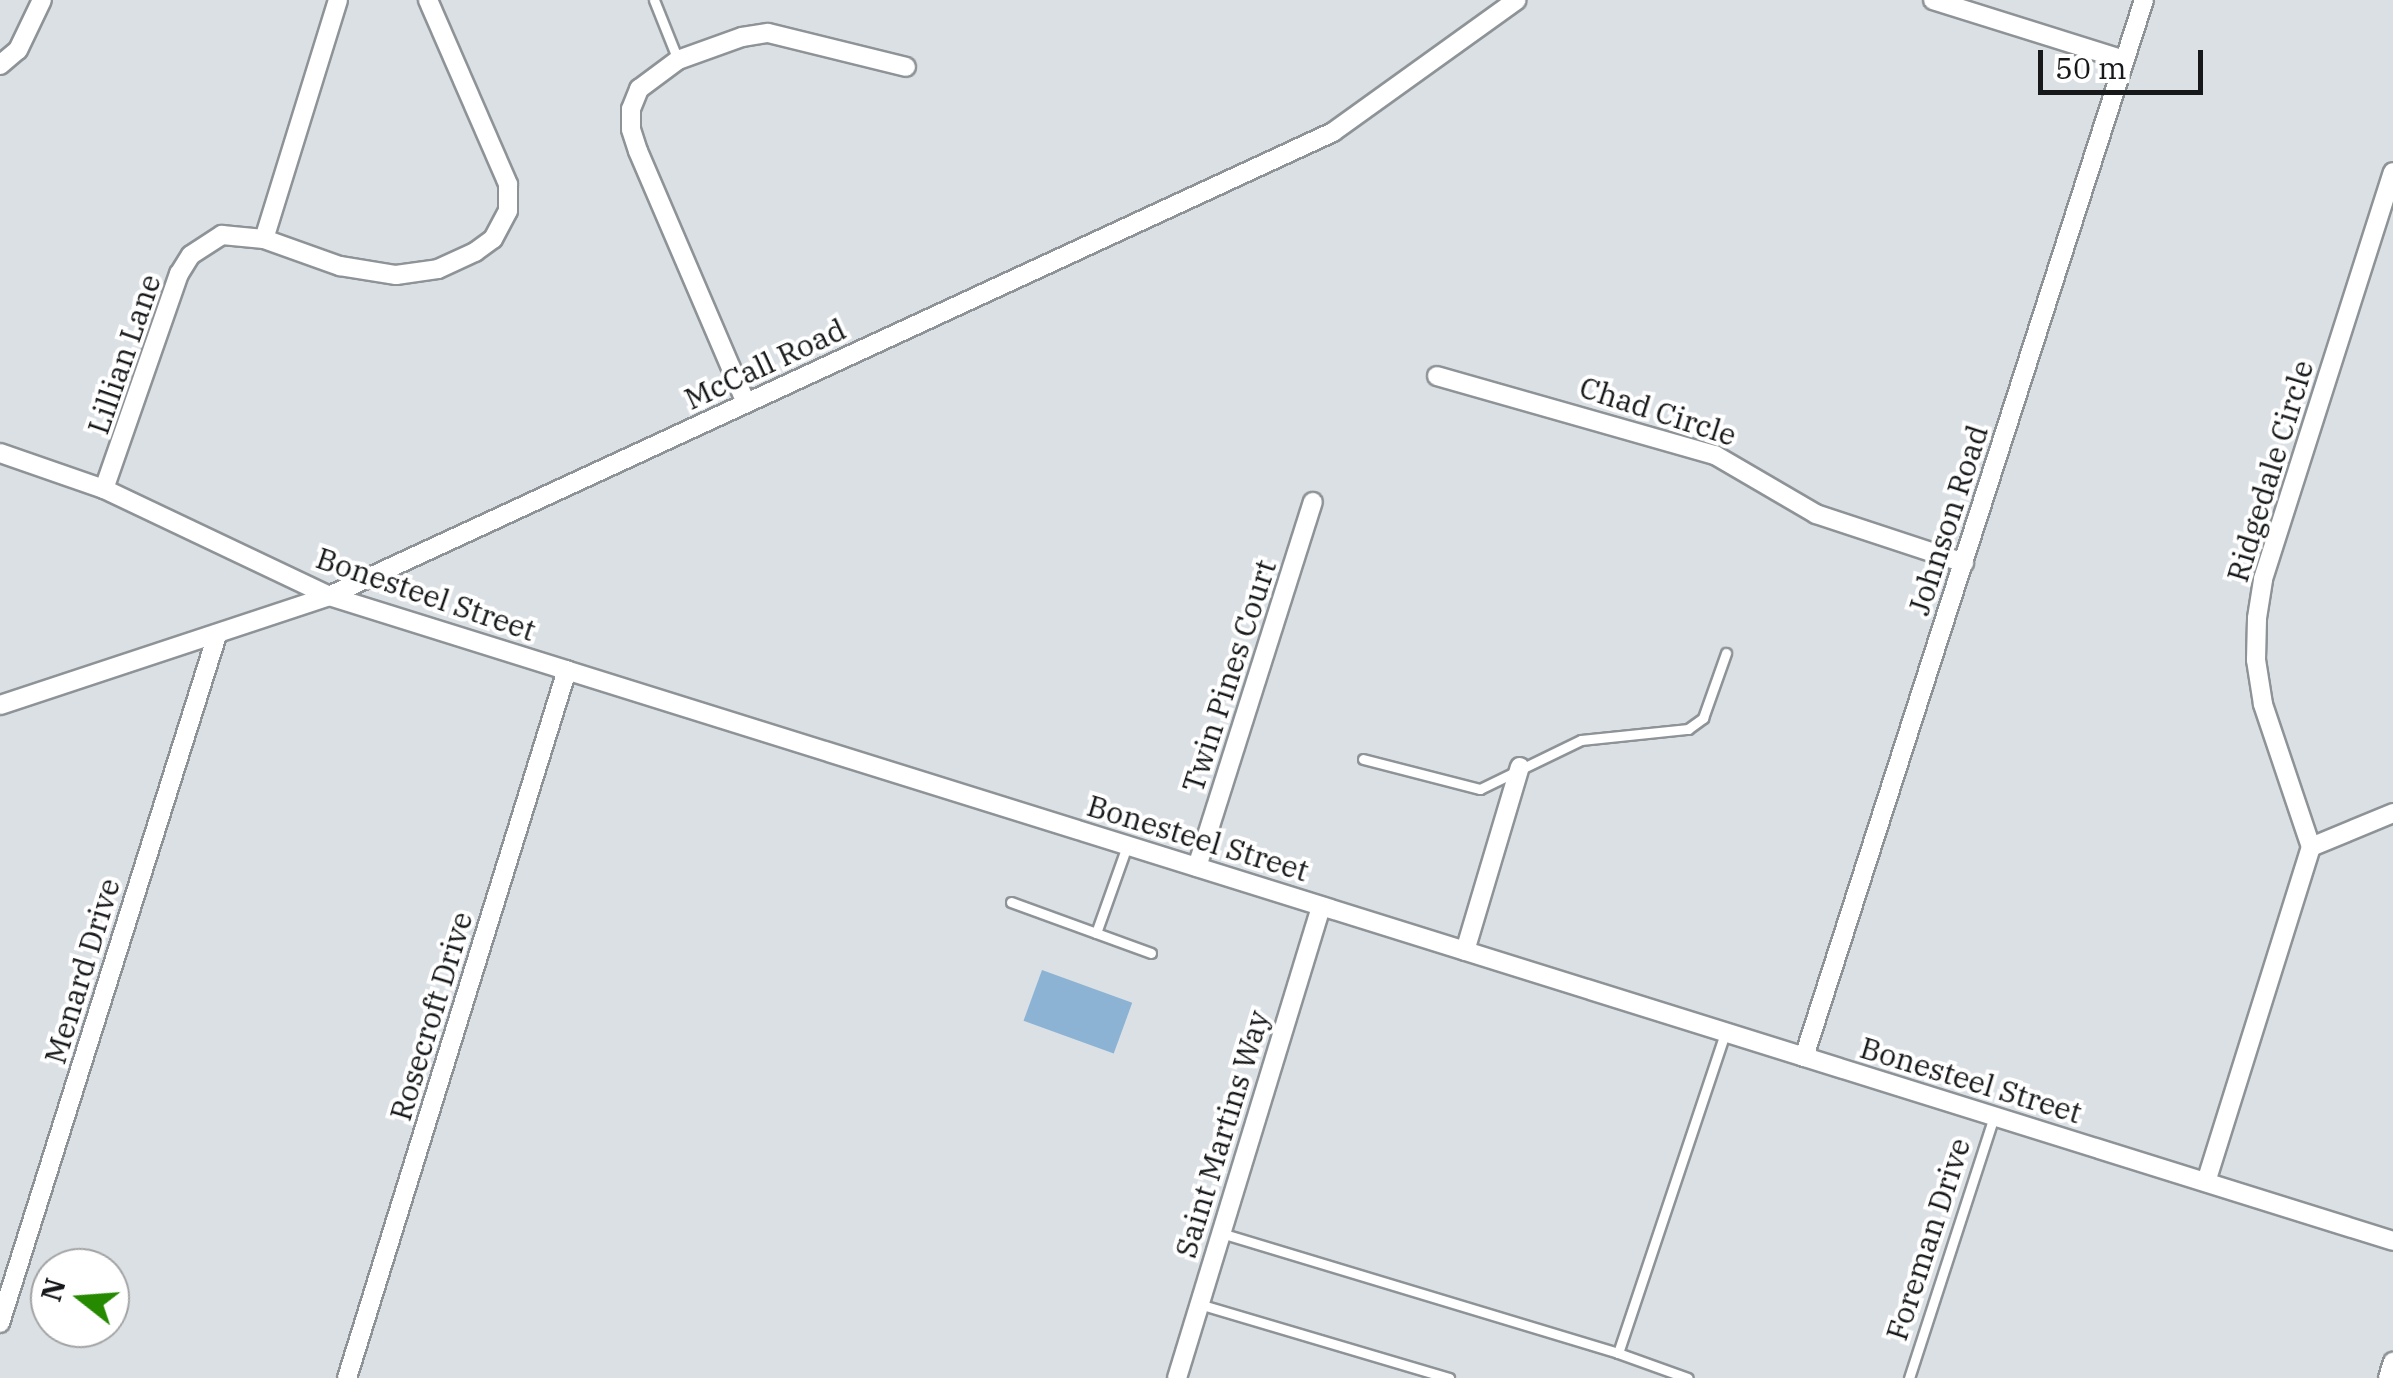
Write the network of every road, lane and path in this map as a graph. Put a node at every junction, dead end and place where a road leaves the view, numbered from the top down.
1 (42, 0) edge
2 (338, 0) edge
3 (428, 0) edge
4 (654, 0) edge
5 (1517, 0) edge
6 (1933, 0) edge
7 (2144, 0) edge
8 (678, 60) junction
9 (2124, 60) junction
10 (0, 65) edge
11 (906, 67) dead end
12 (2393, 172) edge
13 (264, 238) junction
14 (1437, 376) dead end
15 (746, 403) junction
16 (0, 453) edge
17 (104, 490) junction
18 (1313, 502) dead end
19 (1964, 562) junction
20 (329, 596) junction
21 (216, 635) junction
22 (1726, 653) dead end
23 (567, 670) junction
24 (0, 706) edge
25 (1363, 759) dead end
26 (1520, 767) junction
27 (2393, 812) edge
28 (1127, 845) junction
29 (2311, 847) junction
30 (1197, 867) junction
31 (1010, 902) dead end
32 (1321, 906) junction
33 (1096, 933) junction
34 (1465, 951) junction
35 (1152, 953) dead end
36 (1725, 1032) junction
37 (1804, 1057) junction
38 (1994, 1116) junction
39 (2206, 1182) junction
40 (1221, 1234) junction
41 (2393, 1241) edge
42 (1199, 1304) junction
43 (0, 1323) edge
44 (1618, 1353) junction
45 (2393, 1362) edge
46 (347, 1378) edge
47 (1177, 1378) edge
48 (1449, 1378) edge
49 (1688, 1378) edge
50 (1910, 1378) edge
51 (2388, 1378) edge

1 - 10 street
2 - 13 street
3 - 13 street, Lillian Lane
4 - 8 lane
5 - 15 street, McCall Road
6 - 9 street
7 - 9 street, Johnson Road
8 - 11 street
8 - 15 street
9 - 19 street, Johnson Road
12 - 29 street, Ridgedale Circle
13 - 17 street, Lillian Lane
14 - 19 street, Chad Circle
15 - 20 street, McCall Road
16 - 17 street, Bonesteel Street
17 - 20 street, Bonesteel Street
18 - 30 street, Twin Pines Court
19 - 37 street, Johnson Road
20 - 21 street, McCall Road
20 - 23 street, Bonesteel Street
21 - 24 street, McCall Road
21 - 43 street, Menard Drive
22 - 26 lane
23 - 28 street, Bonesteel Street
23 - 46 street, Rosecroft Drive
25 - 26 lane
26 - 34 street
27 - 29 street
28 - 30 street, Bonesteel Street
28 - 33 lane
29 - 39 street
30 - 32 street, Bonesteel Street
31 - 33 lane
32 - 34 street, Bonesteel Street
32 - 40 street, Saint Martins Way
33 - 35 lane
34 - 36 street, Bonesteel Street
36 - 37 street, Bonesteel Street
36 - 44 lane
37 - 38 street, Bonesteel Street
38 - 39 street, Bonesteel Street
38 - 50 lane, Foreman Drive
39 - 41 street, Bonesteel Street
40 - 42 street, Saint Martins Way
40 - 44 lane
42 - 47 street, Saint Martins Way
42 - 48 lane
44 - 49 lane
45 - 51 street

